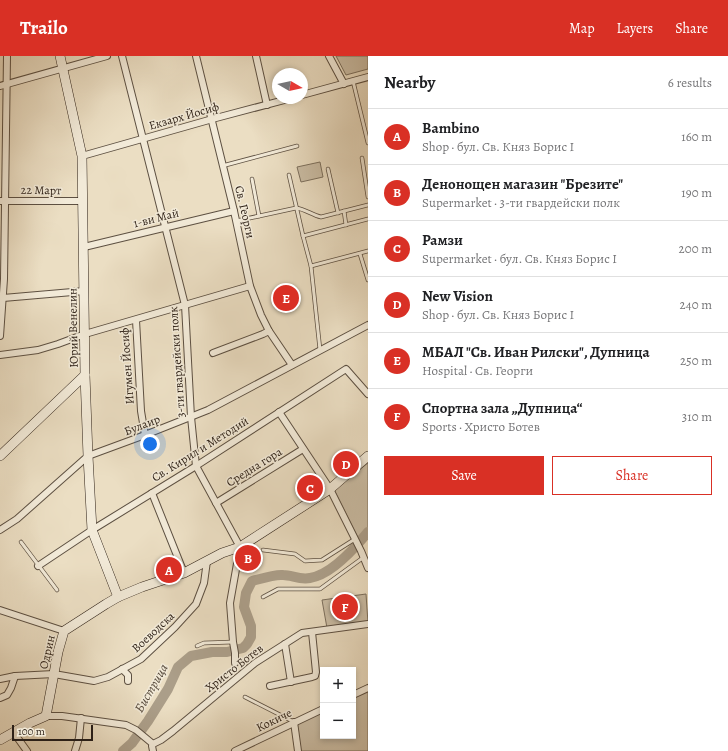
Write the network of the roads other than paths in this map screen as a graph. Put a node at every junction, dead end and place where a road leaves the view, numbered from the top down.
1 (7, 56) edge
2 (60, 56) edge
3 (107, 56) edge
4 (122, 56) edge
5 (196, 56) edge
6 (256, 56) edge
7 (329, 56) edge
8 (62, 69) junction
9 (368, 77) edge
10 (353, 81) junction
11 (7, 84) junction
12 (344, 84) junction
13 (0, 86) edge
14 (308, 93) edge
15 (272, 104) edge
16 (267, 105) junction
17 (211, 119) junction
18 (143, 139) junction
19 (368, 143) edge
20 (297, 146) dead end
21 (82, 156) junction
22 (362, 158) dead end
23 (222, 166) junction
24 (328, 169) dead end
25 (289, 175) dead end
26 (252, 179) dead end
27 (368, 198) edge
28 (3, 201) edge
29 (82, 201) junction
30 (368, 205) edge
31 (296, 208) junction
32 (234, 211) junction
33 (344, 211) junction
34 (338, 213) junction
35 (259, 216) junction
36 (368, 219) edge
37 (236, 221) junction
38 (346, 225) junction
39 (165, 227) junction
40 (303, 236) junction
41 (84, 247) junction
42 (368, 251) edge
43 (360, 254) junction
44 (311, 266) junction
45 (2, 279) edge
46 (368, 280) edge
47 (250, 286) junction
48 (84, 291) junction
49 (3, 298) junction
50 (185, 305) junction
51 (136, 320) junction
52 (368, 325) edge
53 (269, 331) junction
54 (85, 334) junction
55 (0, 336) edge
56 (320, 350) junction
57 (213, 353) dead end
58 (0, 355) edge
59 (292, 365) junction
60 (85, 375) junction
61 (368, 394) edge
62 (279, 412) junction
63 (191, 418) junction
64 (145, 435) junction
65 (303, 449) junction
66 (0, 456) edge
67 (88, 456) junction
68 (368, 456) edge
69 (196, 466) junction
70 (330, 489) junction
71 (152, 493) junction
72 (216, 503) junction
73 (0, 530) edge
74 (92, 530) junction
75 (355, 539) junction
76 (21, 542) dead end
77 (240, 547) junction
78 (263, 550) dead end
79 (363, 554) junction
80 (207, 561) junction
81 (38, 566) junction
82 (368, 568) edge
83 (184, 573) junction
84 (57, 590) dead end
85 (118, 597) junction
86 (263, 597) dead end
87 (0, 610) edge
88 (368, 624) edge
89 (64, 631) junction
90 (312, 632) junction
91 (285, 644) junction
92 (197, 646) dead end
93 (234, 647) junction
94 (235, 662) dead end
95 (122, 669) junction
96 (54, 674) junction
97 (15, 676) junction
98 (0, 679) edge
99 (128, 681) dead end
100 (292, 682) junction
101 (270, 686) dead end
102 (368, 688) edge
103 (356, 694) edge
104 (245, 697) dead end
105 (0, 698) edge
106 (320, 710) edge
107 (46, 716) junction
108 (81, 718) junction
109 (294, 722) junction
110 (14, 732) junction
111 (0, 740) edge
112 (150, 742) junction
113 (27, 751) edge
114 (75, 751) edge
115 (153, 751) edge
116 (235, 751) edge
117 (298, 751) edge

1 - 11 street
2 - 8 street, Юрий Венелин
3 - 8 street
4 - 18 street, 3-ти гвардейски полк
5 - 17 street, Св. Георги
6 - 16 street
7 - 12 street
8 - 11 street
8 - 21 street, Юрий Венелин
9 - 10 street
10 - 12 street
10 - 19 lane
11 - 13 street
11 - 28 street
12 - 14 street
15 - 16 street, Екзарх Йосиф
16 - 17 street, Екзарх Йосиф
17 - 18 street, Екзарх Йосиф
17 - 23 street, Св. Георги
18 - 21 street, Екзарх Йосиф
18 - 39 street, 3-ти гвардейски полк
20 - 23 lane
21 - 29 street, Юрий Венелин
22 - 27 lane
23 - 32 street, Св. Георги
24 - 34 lane
25 - 31 lane
26 - 35 lane
28 - 29 street, 22 Март
28 - 45 street
29 - 41 street, Юрий Венелин
30 - 33 lane
31 - 34 lane
31 - 35 lane
31 - 40 lane
32 - 37 street, Св. Георги
32 - 39 street, 1-ви Май
33 - 34 lane
33 - 38 lane
35 - 37 lane
36 - 38 lane
37 - 47 street, Св. Георги
38 - 40 lane
39 - 41 street, 1-ви Май
39 - 50 street, 3-ти гвардейски полк
40 - 44 lane
41 - 48 street, Юрий Венелин
42 - 43 lane
43 - 44 lane
43 - 46 lane
44 - 56 lane
45 - 49 street
47 - 50 street
47 - 53 street, Св. Георги
48 - 49 street
48 - 54 street, Юрий Венелин
49 - 55 street
50 - 51 street
50 - 63 street, 3-ти гвардейски полк
51 - 54 street
51 - 64 street, Игумен Йосиф
52 - 56 street, Булаир
53 - 57 street
53 - 59 street, Св. Георги
54 - 58 street
54 - 60 street, Юрий Венелин
56 - 59 street, Булаир
59 - 63 street, Булаир
60 - 66 street
60 - 67 street, Юрий Венелин
61 - 62 street, Св. Кирил и Методий
62 - 65 street
62 - 69 street, Св. Кирил и Методий
63 - 64 street, Булаир
63 - 69 street, 3-ти гвардейски полк
64 - 67 street, Булаир
65 - 70 street
65 - 72 street, Средна гора
67 - 73 street, Булаир
67 - 74 street, Юрий Венелин
68 - 70 street, Одрин
69 - 71 street, Св. Кирил и Методий
69 - 72 street, 3-ти гвардейски полк
70 - 75 street
70 - 77 street, Одрин
71 - 74 street, Св. Кирил и Методий
71 - 83 street
72 - 77 street, 3-ти гвардейски полк
74 - 81 street, Св. Кирил и Методий
74 - 85 street, Юрий Венелин
75 - 78 lane
75 - 79 street
76 - 81 lane
77 - 80 street, Одрин
77 - 93 street
79 - 82 street
79 - 86 lane
80 - 83 street, Одрин
80 - 95 street, Воеводска
81 - 84 lane
83 - 85 street, Одрин
85 - 89 street, Одрин
87 - 89 street
88 - 90 street, Христо Ботев
89 - 96 street, Одрин
90 - 91 street, Христо Ботев
90 - 100 street
91 - 100 street
91 - 112 street, Христо Ботев
92 - 93 lane
93 - 94 street
95 - 96 street, Воеводска
95 - 99 street
96 - 97 street, Воеводска
96 - 107 street, Одрин
97 - 98 street, Воеводска
97 - 105 street
100 - 101 street
102 - 103 street
104 - 109 lane
106 - 109 street, Кокиче
107 - 108 street
107 - 110 street
108 - 112 street
108 - 114 street
109 - 116 street, Кокиче
109 - 117 street
110 - 111 street
110 - 113 street
112 - 115 street

